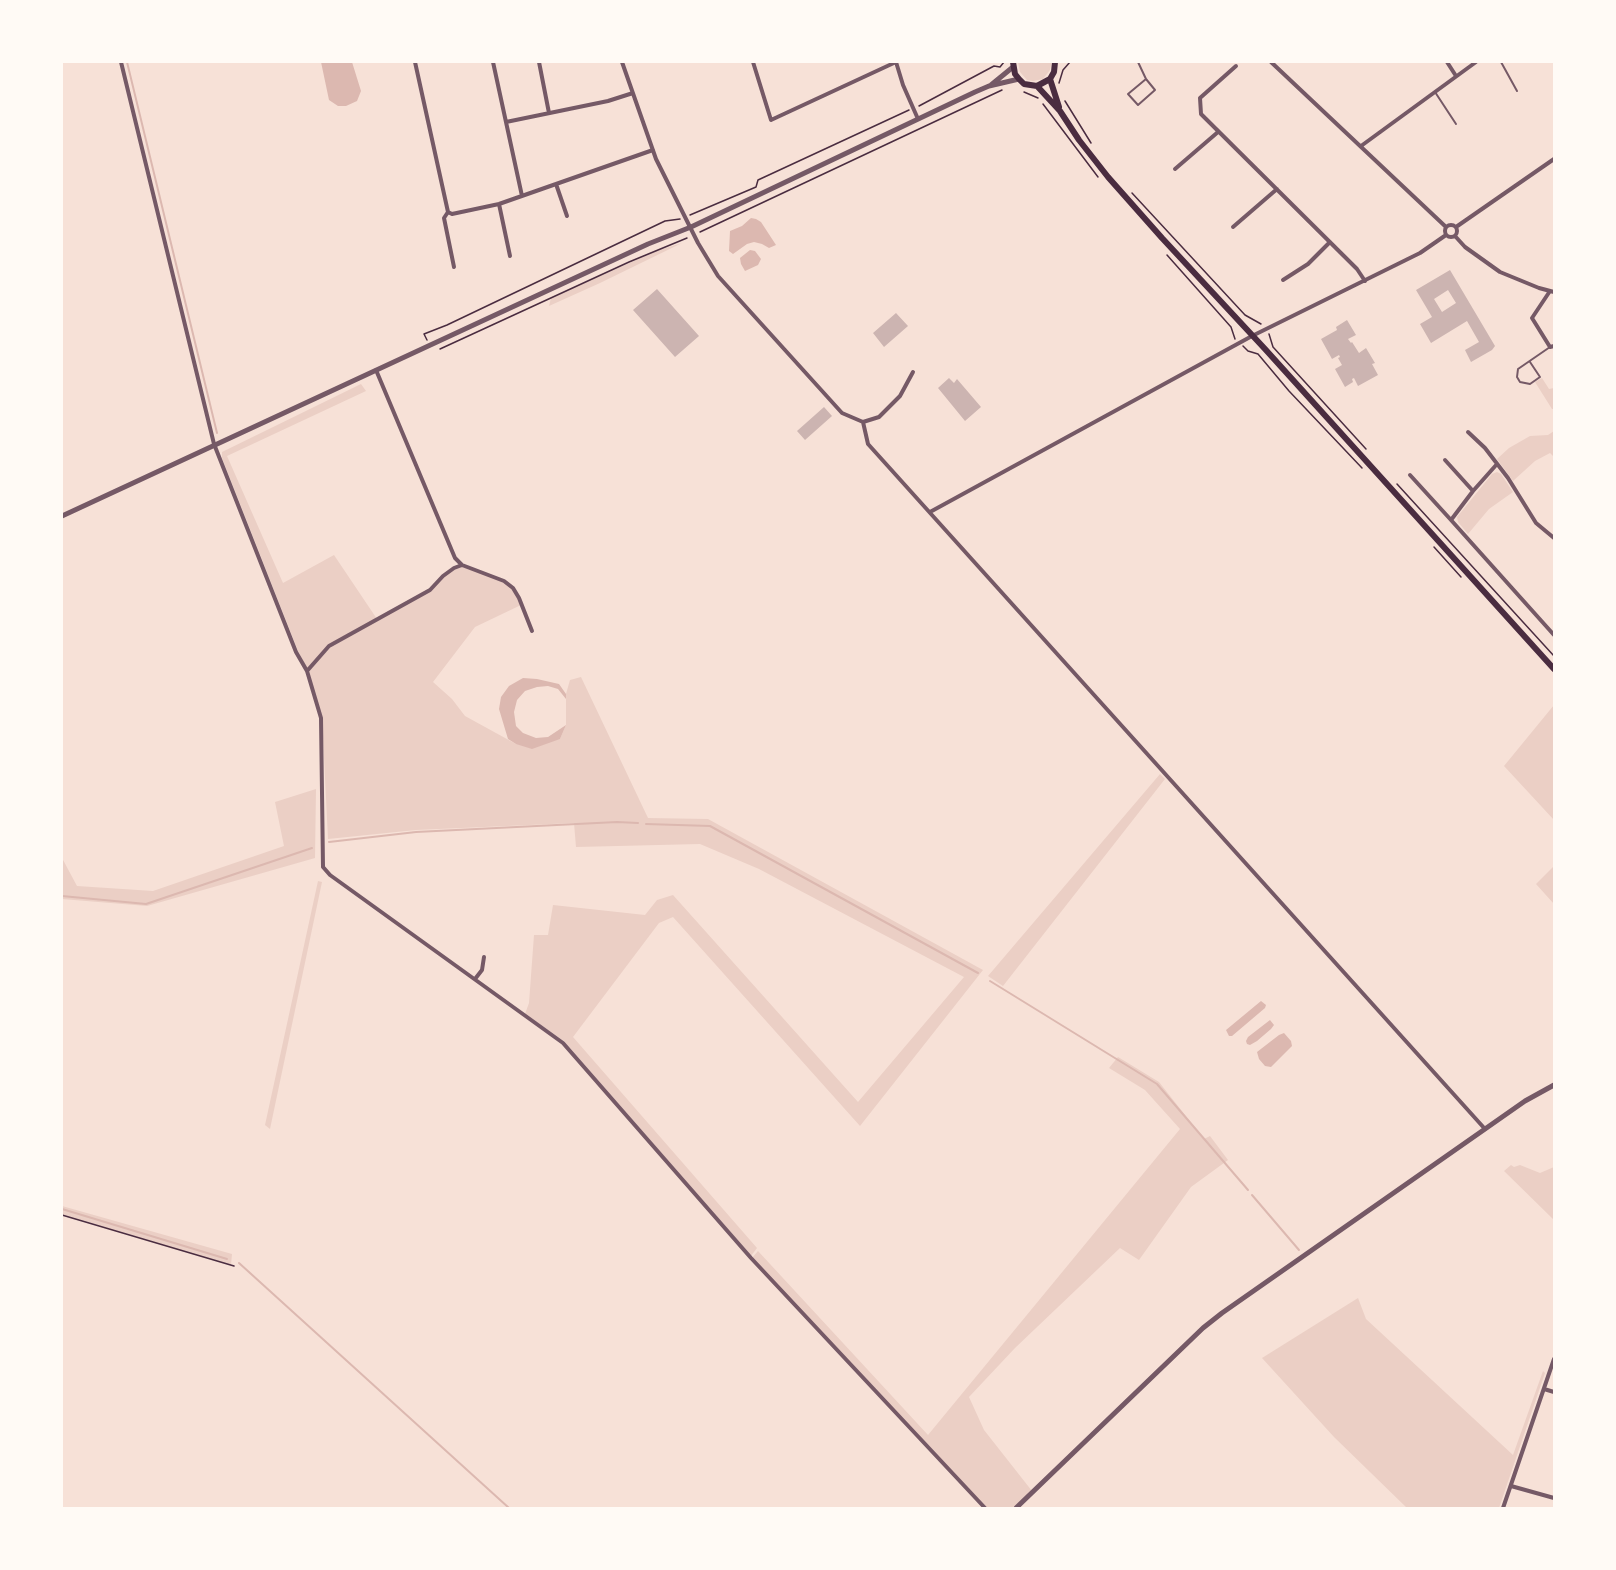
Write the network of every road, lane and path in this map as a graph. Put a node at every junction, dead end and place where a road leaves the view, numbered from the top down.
1 (121, 62) edge
2 (415, 62) edge
3 (493, 62) edge
4 (539, 62) edge
5 (622, 62) edge
6 (753, 62) edge
7 (896, 62) edge
8 (1004, 62) edge
9 (1055, 62) edge
10 (1069, 62) edge
11 (1138, 62) edge
12 (1271, 62) edge
13 (1447, 62) edge
14 (1476, 62) edge
15 (1501, 62) edge
16 (1013, 64) edge
17 (1236, 66) dead end
18 (1456, 76) junction
19 (1018, 79) junction
20 (1050, 79) junction
21 (1146, 79) junction
22 (989, 86) junction
23 (1037, 86) junction
24 (1010, 87) dead end
25 (1059, 88) dead end
26 (1022, 90) dead end
27 (1517, 91) dead end
28 (1435, 92) junction
29 (633, 93) junction
30 (1063, 96) dead end
31 (912, 109) junction
32 (1060, 111) junction
33 (549, 113) junction
34 (918, 120) junction
35 (506, 122) junction
36 (1456, 124) dead end
37 (1218, 132) junction
38 (1091, 144) dead end
39 (1361, 146) junction
40 (652, 150) junction
41 (1554, 159) edge
42 (1175, 169) dead end
43 (1102, 182) dead end
44 (556, 184) junction
45 (1129, 189) dead end
46 (1277, 189) junction
47 (522, 196) junction
48 (499, 204) junction
49 (448, 212) junction
50 (567, 216) dead end
51 (686, 217) junction
52 (691, 227) junction
53 (1233, 227) dead end
54 (1446, 227) junction
55 (1456, 227) junction
56 (695, 235) junction
57 (1446, 235) junction
58 (1455, 236) junction
59 (1330, 242) junction
60 (1167, 254) dead end
61 (510, 256) dead end
62 (454, 267) dead end
63 (1283, 280) dead end
64 (1365, 281) junction
65 (1552, 292) edge
66 (1265, 329) junction
67 (1252, 336) junction
68 (1239, 343) junction
69 (428, 345) junction
70 (448, 345) dead end
71 (1552, 347) edge
72 (1530, 362) junction
73 (375, 369) junction
74 (914, 372) dead end
75 (863, 422) junction
76 (1468, 432) dead end
77 (214, 444) junction
78 (1365, 448) dead end
79 (1445, 460) dead end
80 (1497, 464) junction
81 (1362, 468) dead end
82 (1410, 475) dead end
83 (1395, 482) dead end
84 (1473, 491) junction
85 (930, 512) junction
86 (62, 516) edge
87 (1451, 520) junction
88 (1554, 538) edge
89 (1430, 543) dead end
90 (462, 565) junction
91 (1460, 577) dead end
92 (532, 631) dead end
93 (1554, 635) edge
94 (1554, 656) edge
95 (1554, 669) edge
96 (307, 671) junction
97 (484, 957) dead end
98 (476, 979) junction
99 (1554, 1085) edge
100 (1485, 1129) junction
101 (62, 1215) edge
102 (234, 1266) dead end
103 (1554, 1359) edge
104 (1544, 1389) junction
105 (1554, 1392) edge
106 (1511, 1486) junction
107 (1554, 1498) edge
108 (985, 1509) edge
109 (1016, 1509) edge
110 (1503, 1509) edge

1 - 77 street
2 - 49 street
3 - 35 street
4 - 33 street
5 - 29 street
6 - 7 street
7 - 31 street
8 - 31 path
9 - 20 main road
10 - 25 path
11 - 21 lane
12 - 39 street
13 - 18 street
14 - 18 street
15 - 27 lane
16 - 19 main road
16 - 22 street
17 - 37 street
18 - 28 street
19 - 22 street
19 - 23 main road
20 - 23 main road
20 - 32 main road
21 - 21 lane
22 - 34 street
23 - 32 main road
24 - 56 path
26 - 43 path
28 - 36 lane
28 - 39 street
29 - 33 street
29 - 40 street
30 - 38 path
31 - 34 street
31 - 51 path
32 - 67 main road
33 - 35 street
34 - 52 street
35 - 47 street
37 - 42 street
37 - 46 street
39 - 54 street
40 - 44 street
40 - 51 street
41 - 55 street
44 - 47 street
44 - 50 street
45 - 66 path
46 - 53 street
46 - 59 street
47 - 48 street
48 - 49 street
48 - 61 street
49 - 62 street
51 - 52 street
51 - 69 path
52 - 56 street
52 - 69 street
54 - 55 street
54 - 57 street
55 - 58 street
56 - 70 path
56 - 75 street
57 - 58 street
57 - 64 street
58 - 65 street
59 - 63 street
59 - 64 street
60 - 68 path
64 - 66 street
65 - 71 street
66 - 67 street
66 - 78 path
67 - 68 street
67 - 95 main road
68 - 81 path
68 - 85 street
69 - 73 street
71 - 72 lane
72 - 72 lane
73 - 77 street
73 - 90 street
74 - 75 street
75 - 85 street
76 - 80 street
77 - 86 street
77 - 96 street
79 - 84 street
80 - 84 street
80 - 88 street
82 - 87 street
83 - 94 path
84 - 87 street
85 - 100 street
87 - 93 street
89 - 91 path
90 - 92 street
90 - 96 street
96 - 98 street
97 - 98 street
98 - 108 street
99 - 100 street
100 - 109 street
101 - 102 path
103 - 104 street
104 - 105 street
104 - 106 street
106 - 107 street
106 - 110 street

